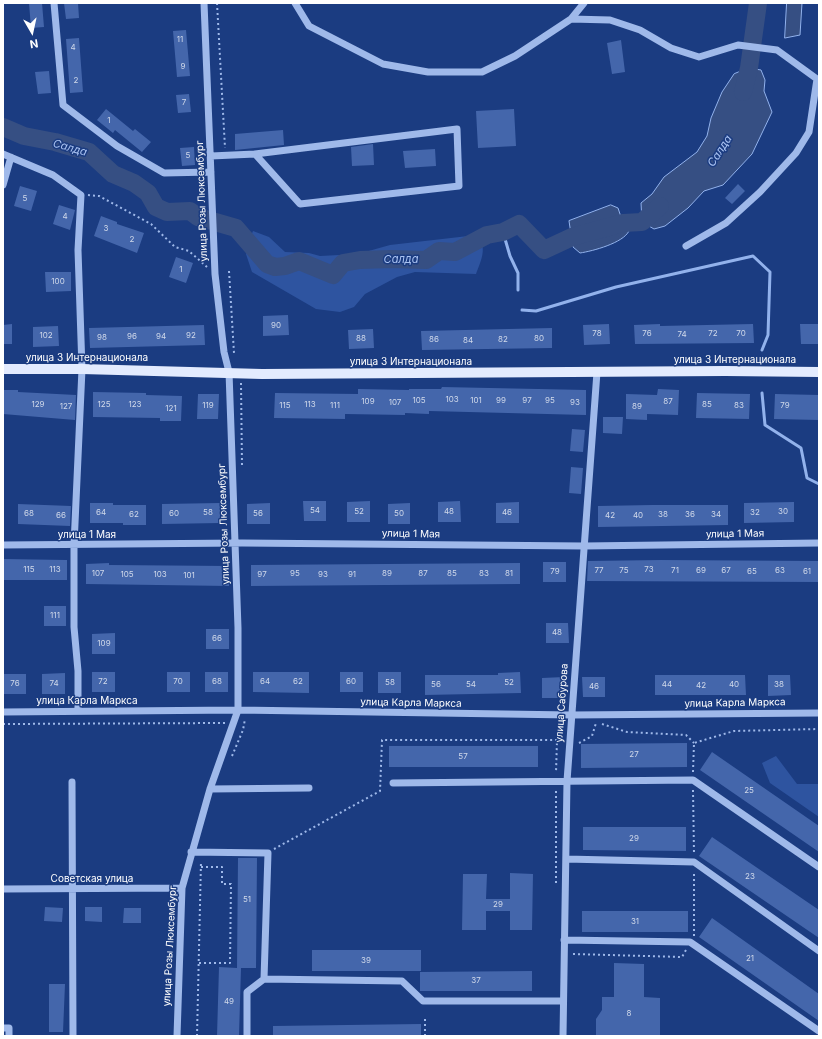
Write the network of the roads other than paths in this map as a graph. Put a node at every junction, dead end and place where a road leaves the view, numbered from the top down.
1 (54, 3) edge
2 (204, 3) edge
3 (295, 3) edge
4 (584, 3) edge
5 (571, 19) junction
6 (818, 80) edge
7 (3, 154) edge
8 (255, 154) junction
9 (211, 156) junction
10 (11, 157) junction
11 (212, 172) junction
12 (3, 185) edge
13 (686, 246) dead end
14 (3, 369) edge
15 (82, 369) junction
16 (229, 372) junction
17 (598, 372) junction
18 (819, 372) edge
19 (234, 543) junction
20 (819, 543) edge
21 (3, 544) edge
22 (74, 545) junction
23 (584, 546) junction
24 (238, 710) junction
25 (78, 711) junction
26 (3, 712) edge
27 (819, 712) edge
28 (571, 715) junction
29 (567, 781) junction
30 (72, 782) dead end
31 (393, 783) dead end
32 (210, 788) junction
33 (309, 788) dead end
34 (191, 852) junction
35 (566, 859) junction
36 (819, 867) edge
37 (182, 888) junction
38 (3, 889) edge
39 (73, 889) junction
40 (564, 940) junction
41 (819, 951) edge
42 (264, 979) junction
43 (563, 1001) junction
44 (3, 1028) edge
45 (819, 1031) edge
46 (9, 1036) edge
47 (73, 1036) edge
48 (177, 1036) edge
49 (247, 1036) edge
50 (563, 1036) edge

1 - 11 street
2 - 9 street, улица Розы Люксембург
3 - 5 street
4 - 5 street
5 - 6 street
6 - 13 street
7 - 10 street
8 - 8 street
8 - 9 street
9 - 11 street, улица Розы Люксембург
10 - 12 street
10 - 15 street
11 - 16 street, улица Розы Люксембург
14 - 15 main road, улица 3 Интернационала
15 - 16 main road, улица 3 Интернационала
15 - 22 street
16 - 17 main road, улица 3 Интернационала
16 - 19 street, улица Розы Люксембург
17 - 18 main road, улица 3 Интернационала
17 - 23 street, улица Сабурова
19 - 22 street, улица 1 Мая
19 - 23 street, улица 1 Мая
19 - 24 street, улица Розы Люксембург
20 - 23 street, улица 1 Мая
21 - 22 street, улица 1 Мая
22 - 25 street
23 - 28 street, улица Сабурова
24 - 25 street, улица Карла Маркса
24 - 28 street, улица Карла Маркса
24 - 32 street, улица Розы Люксембург
25 - 26 street, улица Карла Маркса
27 - 28 street, улица Карла Маркса
28 - 29 street, улица Сабурова
29 - 31 street
29 - 35 street, улица Сабурова
29 - 36 street
30 - 39 street
32 - 33 street
32 - 34 street, улица Розы Люксембург
34 - 37 street, улица Розы Люксембург
34 - 42 street
35 - 40 street, улица Сабурова
35 - 41 street
37 - 39 street, Советская улица
37 - 48 street, улица Розы Люксембург
38 - 39 street, Советская улица
39 - 47 street
40 - 43 street, улица Сабурова
40 - 45 street
42 - 43 street
42 - 49 street
43 - 50 street, улица Сабурова
44 - 46 street

